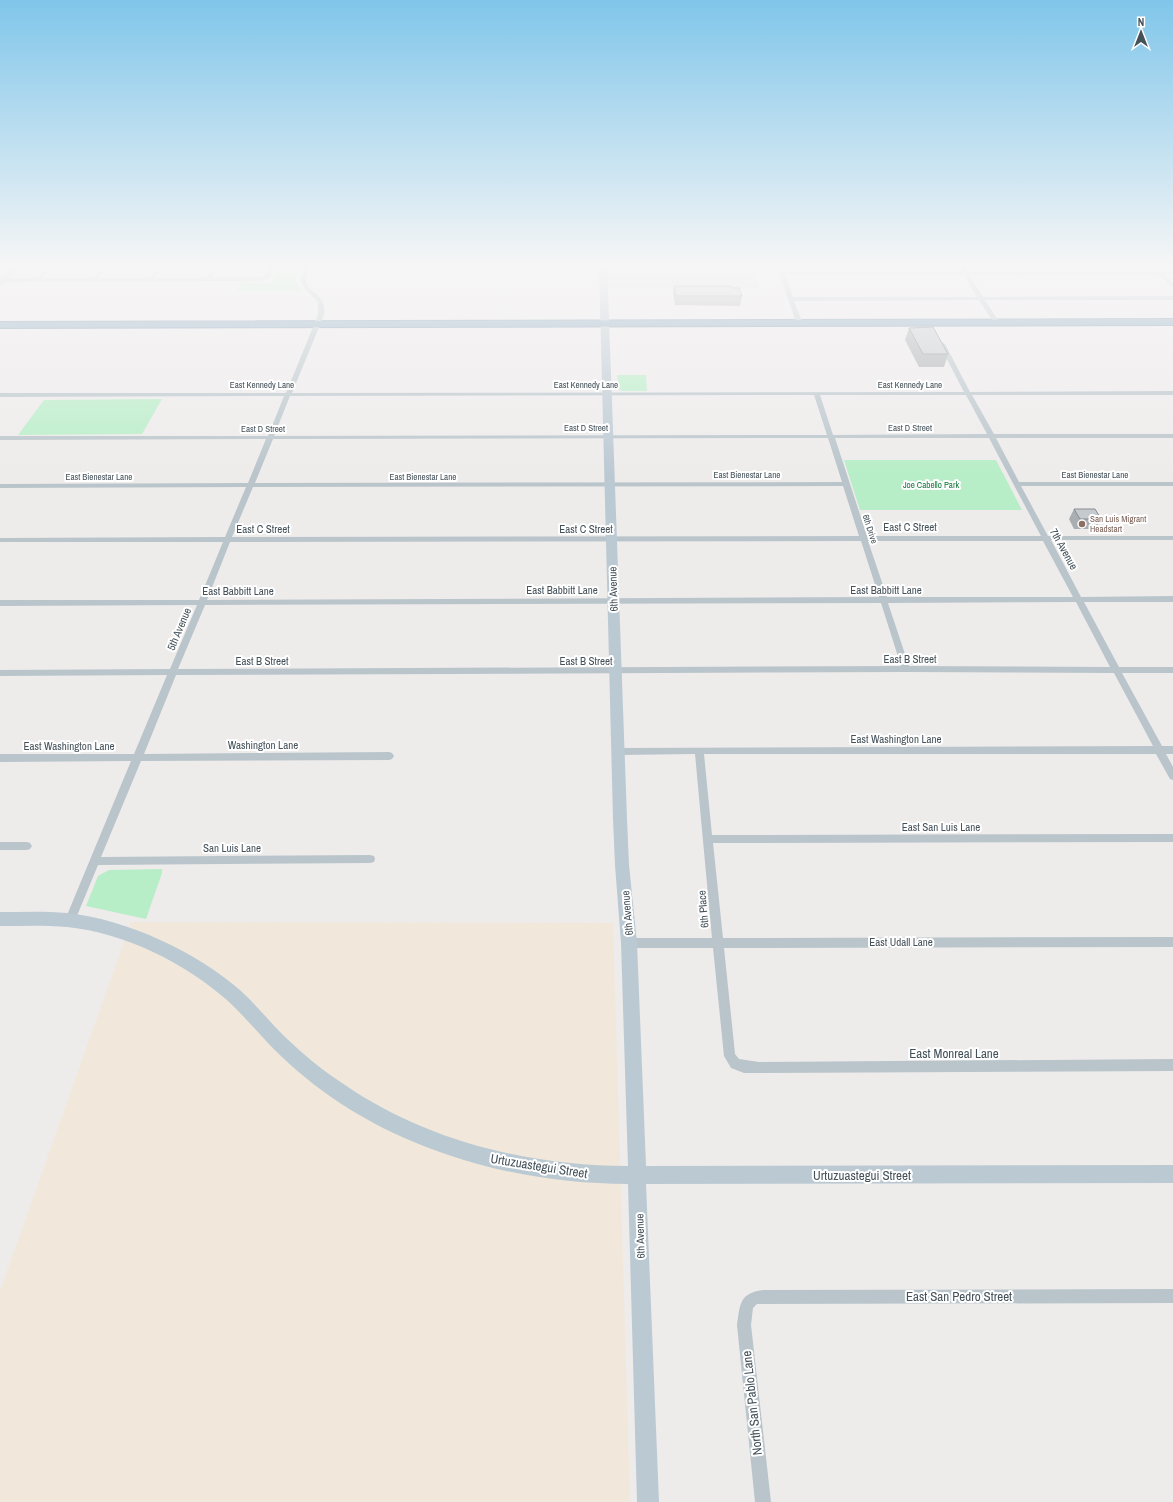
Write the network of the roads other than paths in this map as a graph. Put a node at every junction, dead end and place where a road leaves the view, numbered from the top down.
1 (314, 334) edge
2 (605, 334) edge
3 (938, 337) edge
4 (1173, 393) edge
5 (288, 394) junction
6 (608, 394) junction
7 (817, 394) junction
8 (969, 394) junction
9 (0, 395) edge
10 (992, 436) junction
11 (1173, 436) edge
12 (609, 437) junction
13 (830, 437) junction
14 (0, 438) edge
15 (271, 438) junction
16 (846, 484) junction
17 (1017, 484) junction
18 (1173, 484) edge
19 (611, 485) junction
20 (0, 486) edge
21 (250, 486) junction
22 (863, 538) junction
23 (1045, 538) junction
24 (1173, 538) edge
25 (0, 540) edge
26 (228, 540) junction
27 (612, 540) junction
28 (1173, 599) edge
29 (1079, 600) junction
30 (614, 601) junction
31 (884, 601) junction
32 (202, 602) junction
33 (0, 603) edge
34 (906, 669) junction
35 (1117, 670) junction
36 (1173, 670) edge
37 (616, 672) junction
38 (0, 673) edge
39 (172, 673) junction
40 (1159, 750) junction
41 (1173, 750) edge
42 (618, 751) junction
43 (699, 751) junction
44 (389, 756) dead end
45 (0, 758) edge
46 (137, 758) junction
47 (1173, 776) edge
48 (1173, 838) edge
49 (708, 839) junction
50 (0, 846) edge
51 (27, 846) dead end
52 (370, 859) dead end
53 (94, 861) junction
54 (0, 919) edge
55 (70, 920) junction
56 (718, 942) junction
57 (1173, 942) edge
58 (629, 943) junction
59 (735, 1064) joint
60 (1173, 1065) edge
61 (1173, 1174) edge
62 (638, 1175) junction
63 (1173, 1296) edge
64 (747, 1304) joint
65 (648, 1502) edge
66 (763, 1502) edge

1 - 5 street, 5th Avenue
2 - 6 street, 6th Avenue
3 - 8 street, 7th Avenue
4 - 8 street, East Kennedy Lane
5 - 6 street, East Kennedy Lane
5 - 9 street, East Kennedy Lane
5 - 15 street, 5th Avenue
6 - 7 street, East Kennedy Lane
6 - 12 street, 6th Avenue
7 - 8 street, East Kennedy Lane
7 - 13 street, 6th Drive
8 - 10 street, 7th Avenue
10 - 11 street, East D Street
10 - 13 street, East D Street
10 - 17 street, 7th Avenue
12 - 13 street, East D Street
12 - 15 street, East D Street
12 - 19 street, 6th Avenue
13 - 16 street, 6th Drive
14 - 15 street, East D Street
15 - 21 street, 5th Avenue
16 - 19 street, East Bienestar Lane
16 - 22 street, 6th Drive
17 - 18 street, East Bienestar Lane
17 - 23 street, 7th Avenue
19 - 21 street, East Bienestar Lane
19 - 27 street, 6th Avenue
20 - 21 street, East Bienestar Lane
21 - 26 street, 5th Avenue
22 - 23 street, East C Street
22 - 27 street, East C Street
22 - 31 street, 6th Drive
23 - 24 street, East C Street
23 - 29 street, 7th Avenue
25 - 26 street, East C Street
26 - 27 street, East C Street
26 - 32 street, 5th Avenue
27 - 30 street, 6th Avenue
28 - 29 street, East Babbitt Lane
29 - 31 street, East Babbitt Lane
29 - 35 street, 7th Avenue
30 - 31 street, East Babbitt Lane
30 - 32 street, East Babbitt Lane
30 - 37 street, 6th Avenue
31 - 34 street, 6th Drive
32 - 33 street, East Babbitt Lane
32 - 39 street, 5th Avenue
34 - 35 street, East B Street
34 - 37 street, East B Street
35 - 36 street, East B Street
35 - 40 street, 7th Avenue
37 - 39 street, East B Street
37 - 42 street, 6th Avenue
38 - 39 street, East B Street
39 - 46 street, 5th Avenue
40 - 41 street, East Washington Lane
40 - 43 street, East Washington Lane
40 - 47 street, 7th Avenue
42 - 43 street, East Washington Lane
42 - 58 street, 6th Avenue
43 - 49 street, 6th Place
44 - 46 street, Washington Lane
45 - 46 street, East Washington Lane
46 - 53 street, 5th Avenue
48 - 49 street, East San Luis Lane
49 - 56 street, 6th Place
50 - 51 street
52 - 53 street, San Luis Lane
53 - 55 street, 5th Avenue
54 - 55 street, Urtuzuastegui Street
55 - 62 street, Urtuzuastegui Street
56 - 57 street, East Udall Lane
56 - 58 street, East Udall Lane
56 - 59 street, 6th Place
58 - 62 street, 6th Avenue
59 - 60 street, East Monreal Lane
61 - 62 street, Urtuzuastegui Street
62 - 65 street, 6th Avenue
63 - 64 street, East San Pedro Street
64 - 66 street, North San Pablo Lane

